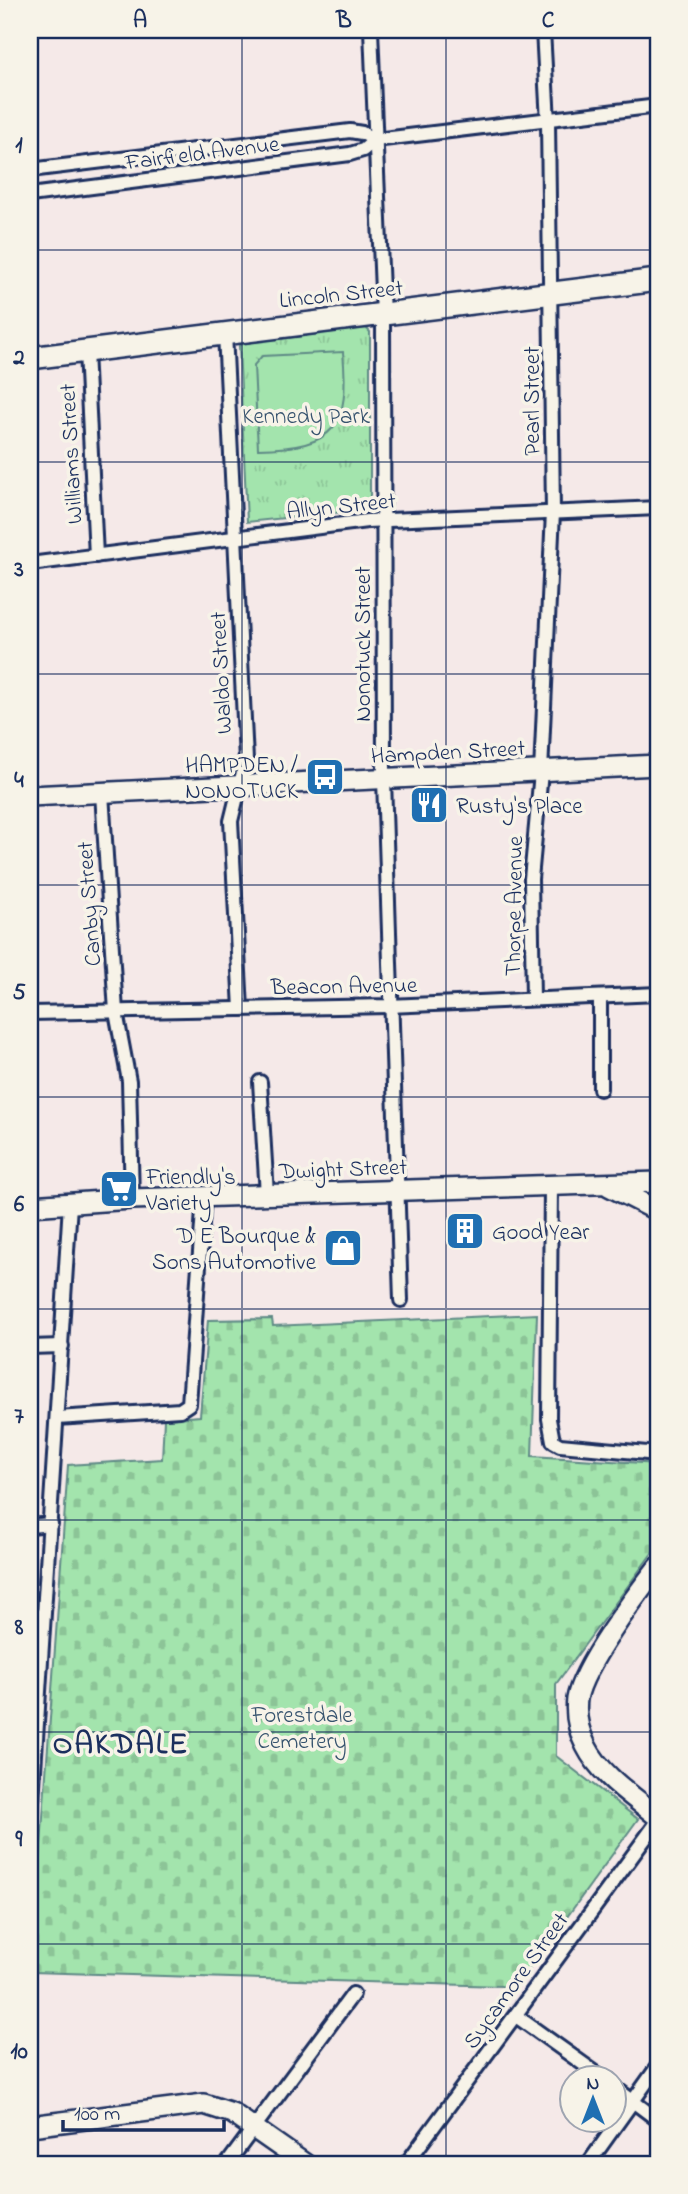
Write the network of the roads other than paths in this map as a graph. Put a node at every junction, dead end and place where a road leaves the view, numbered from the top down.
1 (371, 30) edge
2 (543, 30) edge
3 (658, 106) edge
4 (548, 122) junction
5 (375, 140) junction
6 (30, 170) edge
7 (30, 195) edge
8 (658, 280) edge
9 (551, 294) junction
10 (383, 315) junction
11 (225, 333) junction
12 (86, 351) junction
13 (30, 358) edge
14 (658, 508) edge
15 (553, 512) junction
16 (382, 520) junction
17 (235, 536) junction
18 (96, 555) junction
19 (30, 564) edge
20 (658, 765) edge
21 (541, 772) junction
22 (384, 779) junction
23 (239, 786) junction
24 (102, 793) junction
25 (30, 796) edge
26 (658, 994) edge
27 (600, 997) junction
28 (533, 999) junction
29 (389, 1006) junction
30 (241, 1009) junction
31 (116, 1012) junction
32 (30, 1013) edge
33 (260, 1082) dead end
34 (600, 1089) dead end
35 (658, 1182) edge
36 (605, 1184) junction
37 (551, 1186) junction
38 (398, 1190) junction
39 (267, 1195) junction
40 (204, 1197) junction
41 (132, 1199) junction
42 (70, 1205) junction
43 (30, 1206) edge
44 (658, 1211) edge
45 (401, 1300) dead end
46 (62, 1346) junction
47 (30, 1347) edge
48 (57, 1418) junction
49 (658, 1454) edge
50 (51, 1524) junction
51 (30, 1527) edge
52 (658, 1567) edge
53 (658, 1819) edge
54 (30, 1833) edge
55 (353, 1994) dead end
56 (516, 2016) junction
57 (583, 2064) edge
58 (658, 2066) edge
59 (628, 2097) edge
60 (633, 2100) junction
61 (658, 2120) edge
62 (30, 2126) edge
63 (254, 2127) junction
64 (227, 2164) edge
65 (305, 2164) edge
66 (406, 2164) edge
67 (588, 2164) edge

1 - 5 street, Nonotuck Street
2 - 4 street, Pearl Street
3 - 4 street, Fairfield Avenue
4 - 5 street, Fairfield Avenue
4 - 9 street, Pearl Street
5 - 6 street, Fairfield Avenue
5 - 7 street, Fairfield Avenue
5 - 10 street, Nonotuck Street
8 - 9 main road, Lincoln Street
9 - 10 main road, Lincoln Street
9 - 15 street, Pearl Street
10 - 11 main road, Lincoln Street
10 - 16 street, Nonotuck Street
11 - 12 main road, Lincoln Street
11 - 17 street, Waldo Street
12 - 13 main road, Lincoln Street
12 - 18 street, Williams Street
14 - 15 street, Allyn Street
15 - 16 street, Allyn Street
15 - 21 street, Pearl Street
16 - 17 street, Allyn Street
16 - 22 street, Nonotuck Street
17 - 18 street, Allyn Street
17 - 23 street, Waldo Street
18 - 19 street, Allyn Street
20 - 21 main road, Hampden Street
21 - 22 main road, Hampden Street
21 - 28 street, Thorpe Avenue
22 - 23 main road, Hampden Street
22 - 29 street, Nonotuck Street
23 - 24 main road, Hampden Street
23 - 30 street, Waldo Street
24 - 25 main road, Hampden Street
24 - 31 street, Canby Street
26 - 27 street, Beacon Avenue
27 - 28 street, Beacon Avenue
27 - 34 street
28 - 29 street, Beacon Avenue
29 - 30 street, Beacon Avenue
29 - 38 street, Nonotuck Street
30 - 31 street, Beacon Avenue
31 - 32 street, Beacon Avenue
31 - 41 street, Canby Street
33 - 39 street
35 - 36 main road, Dwight Street
36 - 37 main road, Dwight Street
36 - 44 main road
37 - 38 main road, Dwight Street
37 - 49 street
38 - 39 main road, Dwight Street
38 - 45 street, Nonotuck Street
39 - 40 main road, Dwight Street
40 - 41 main road, Dwight Street
40 - 48 street
41 - 42 main road, Dwight Street
42 - 43 main road, Dwight Street
42 - 46 street
46 - 47 street
46 - 48 street
48 - 50 street
50 - 51 street
50 - 54 street
52 - 53 main road
53 - 56 street, Sycamore Street
55 - 63 street
56 - 57 street
56 - 66 street, Sycamore Street
58 - 60 street
59 - 60 street
60 - 61 street
60 - 67 street
62 - 63 main road
63 - 64 street
63 - 65 main road

